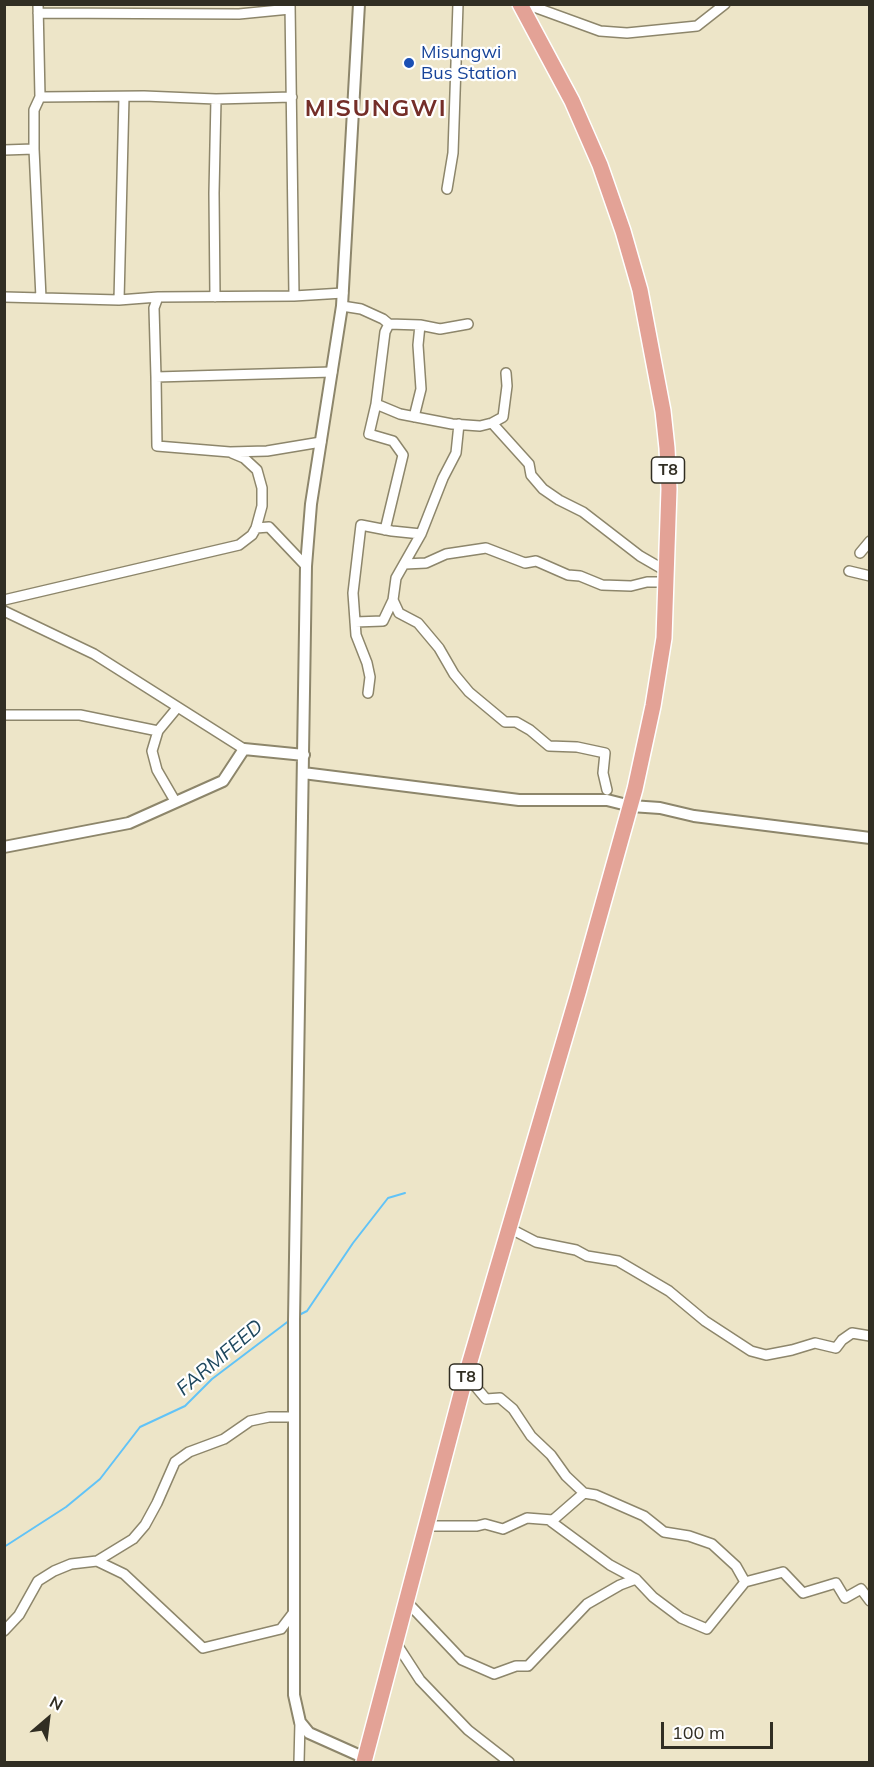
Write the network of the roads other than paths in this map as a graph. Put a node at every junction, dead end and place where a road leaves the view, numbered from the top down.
1 (359, 4) edge
2 (458, 4) edge
3 (520, 4) edge
4 (526, 4) edge
5 (725, 4) edge
6 (290, 7) edge
7 (38, 9) edge
8 (117, 9) edge
9 (212, 9) edge
10 (40, 97) junction
11 (124, 97) junction
12 (292, 97) junction
13 (216, 99) junction
14 (34, 149) junction
15 (4, 150) edge
16 (447, 189) dead end
17 (343, 293) junction
18 (294, 296) junction
19 (4, 297) edge
20 (158, 297) junction
21 (215, 297) junction
22 (41, 298) junction
23 (119, 300) junction
24 (342, 306) junction
25 (389, 324) junction
26 (468, 324) dead end
27 (420, 325) junction
28 (332, 372) junction
29 (506, 373) dead end
30 (156, 377) junction
31 (376, 404) junction
32 (414, 417) junction
33 (492, 423) junction
34 (459, 424) junction
35 (321, 442) junction
36 (230, 452) junction
37 (256, 528) junction
38 (385, 530) junction
39 (421, 534) junction
40 (870, 541) edge
41 (860, 553) dead end
42 (405, 564) junction
43 (306, 566) junction
44 (849, 571) dead end
45 (870, 576) edge
46 (666, 577) junction
47 (4, 600) edge
48 (393, 600) junction
49 (4, 611) edge
50 (355, 622) junction
51 (368, 693) dead end
52 (177, 708) junction
53 (4, 715) edge
54 (158, 731) junction
55 (244, 749) junction
56 (304, 755) junction
57 (303, 773) junction
58 (607, 790) dead end
59 (175, 801) junction
60 (631, 806) junction
61 (870, 838) edge
62 (4, 847) edge
63 (509, 1228) junction
64 (870, 1336) edge
65 (466, 1376) junction
66 (294, 1417) junction
67 (584, 1492) junction
68 (549, 1520) junction
69 (425, 1526) junction
70 (97, 1561) junction
71 (636, 1579) junction
72 (745, 1582) junction
73 (870, 1601) edge
74 (406, 1602) junction
75 (294, 1612) junction
76 (4, 1631) edge
77 (396, 1643) junction
78 (300, 1722) junction
79 (364, 1760) edge
80 (299, 1762) edge
81 (509, 1762) edge

1 - 17 street
2 - 16 street
3 - 46 highway, T8
4 - 5 street
6 - 9 street
6 - 12 street
7 - 8 street
7 - 10 street
8 - 9 street
10 - 11 street
10 - 14 street
11 - 13 street
11 - 23 street
12 - 13 street
12 - 18 street
13 - 21 street
14 - 15 street
14 - 22 street
17 - 18 street
17 - 24 street
18 - 21 street
19 - 22 street
20 - 21 street
20 - 23 street
20 - 30 street
22 - 23 street
24 - 25 street
24 - 28 street
25 - 27 street
25 - 31 street
26 - 27 street
27 - 32 street
28 - 30 street
28 - 35 street
29 - 33 street
30 - 36 street
31 - 32 street
31 - 38 street
32 - 34 street
33 - 34 street
33 - 46 street
34 - 39 street
35 - 36 street
35 - 43 street
36 - 37 street
37 - 43 street
37 - 47 street
38 - 39 street
38 - 50 street
39 - 42 street
40 - 41 street
42 - 46 street
42 - 48 street
43 - 56 street
44 - 45 street
46 - 60 highway, T8
48 - 50 street
48 - 58 street
49 - 52 street
50 - 51 street
52 - 54 street
52 - 55 street
53 - 54 street
54 - 59 street
55 - 56 street
55 - 59 street
56 - 57 street
57 - 60 street
57 - 66 street
59 - 62 street
60 - 61 street
60 - 63 highway, T8
63 - 64 street
63 - 65 highway, T8
65 - 67 street
65 - 69 highway, T8
66 - 70 street
66 - 75 street
67 - 68 street
67 - 72 street
68 - 69 street
68 - 71 street
69 - 74 highway, T8
70 - 75 street
70 - 76 street
71 - 72 street
71 - 74 street
72 - 73 street
74 - 77 highway, T8
75 - 78 street
77 - 79 highway, T8
77 - 81 street
78 - 79 street
78 - 80 street

